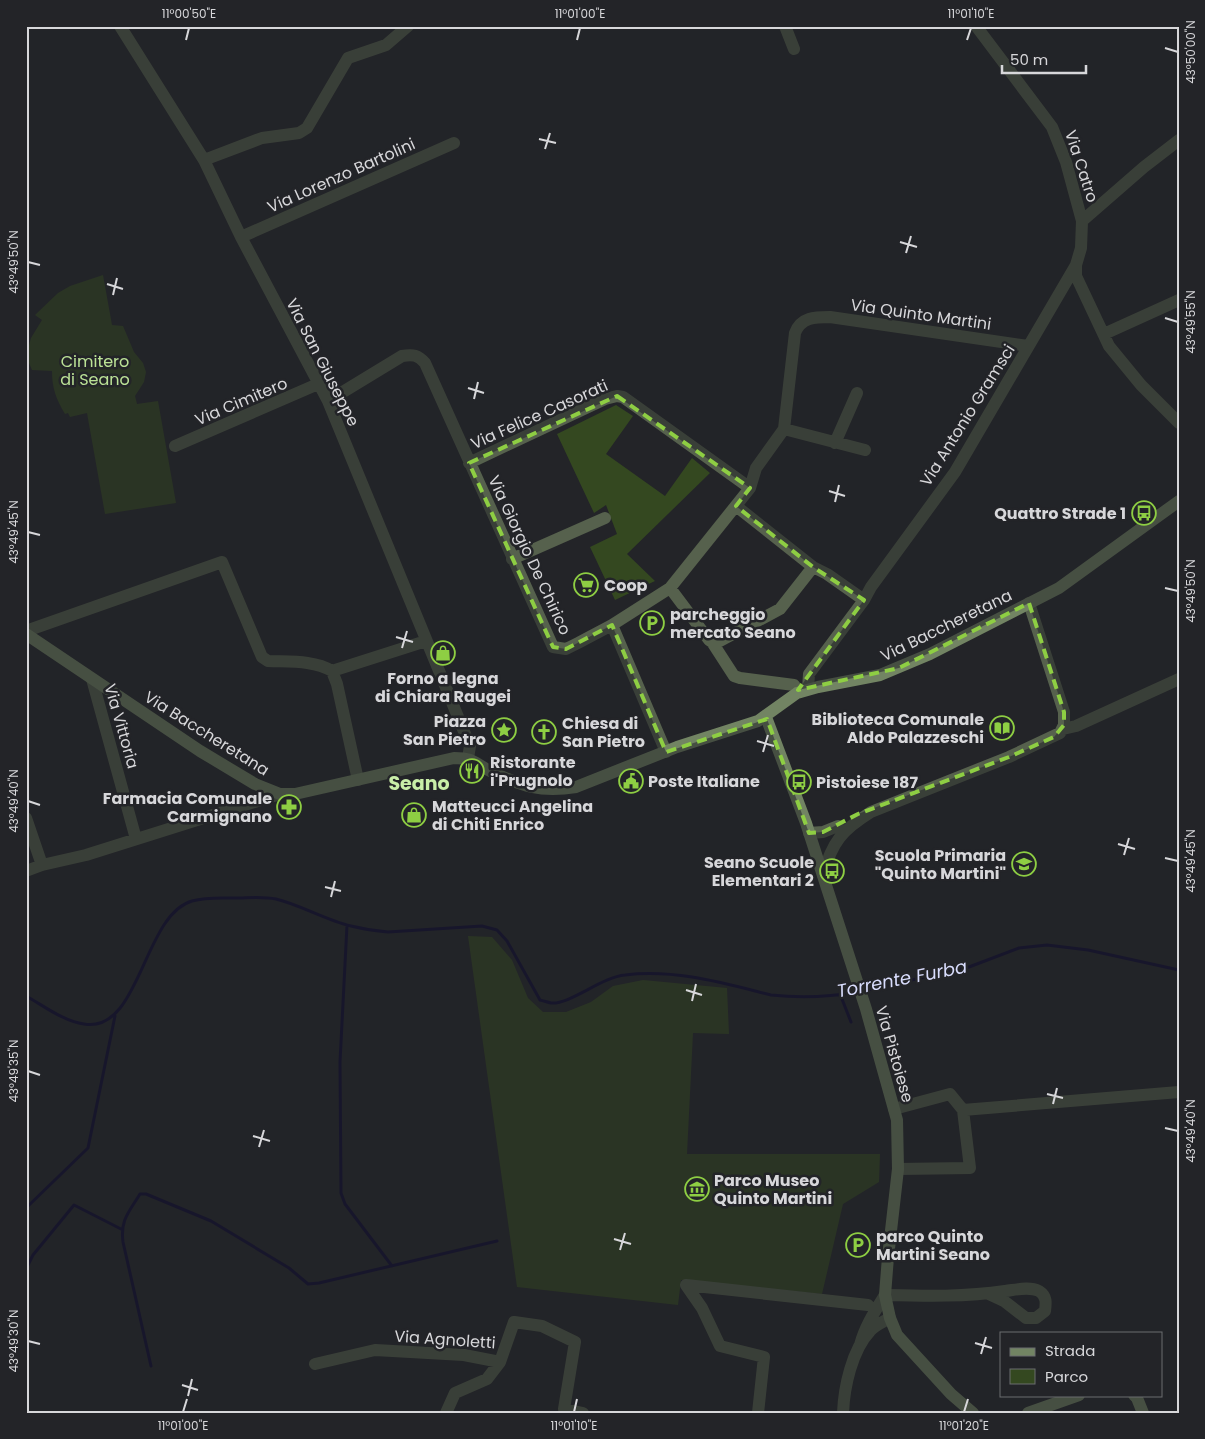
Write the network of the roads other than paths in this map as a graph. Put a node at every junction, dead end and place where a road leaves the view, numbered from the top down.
1 (120, 26) edge
2 (408, 26) edge
3 (785, 26) edge
4 (976, 26) edge
5 (794, 49) dead end
6 (1179, 140) edge
7 (454, 143) dead end
8 (204, 160) junction
9 (1082, 221) junction
10 (241, 237) junction
11 (1076, 265) junction
12 (1179, 300) edge
13 (1104, 334) junction
14 (1028, 346) junction
15 (318, 384) junction
16 (858, 394) dead end
17 (328, 401) junction
18 (1179, 422) edge
19 (784, 429) junction
20 (835, 443) junction
21 (176, 446) dead end
22 (865, 450) dead end
23 (470, 463) junction
24 (750, 488) junction
25 (1179, 501) edge
26 (736, 506) junction
27 (605, 518) dead end
28 (512, 559) junction
29 (812, 566) junction
30 (670, 588) junction
31 (864, 600) junction
32 (1029, 603) junction
33 (612, 624) junction
34 (26, 633) edge
35 (426, 641) junction
36 (715, 642) junction
37 (332, 671) junction
38 (92, 679) junction
39 (1179, 679) edge
40 (803, 691) junction
41 (766, 717) junction
42 (1064, 724) junction
43 (666, 752) junction
44 (469, 755) junction
45 (358, 780) junction
46 (280, 794) junction
47 (871, 812) junction
48 (26, 818) edge
49 (838, 826) junction
50 (809, 833) junction
51 (136, 839) junction
52 (818, 859) junction
53 (42, 865) junction
54 (26, 871) edge
55 (823, 875) junction
56 (1179, 1092) edge
57 (894, 1109) junction
58 (963, 1110) junction
59 (898, 1169) junction
60 (989, 1294) dead end
61 (886, 1295) junction
62 (868, 1305) dead end
63 (890, 1318) junction
64 (860, 1345) junction
65 (500, 1362) junction
66 (315, 1364) dead end
67 (1076, 1396) edge
68 (1135, 1396) edge
69 (446, 1413) edge
70 (583, 1413) edge
71 (758, 1413) edge
72 (844, 1413) edge
73 (973, 1413) edge
74 (1028, 1413) edge
75 (1143, 1413) edge

1 - 8 street, Via San Giuseppe
2 - 8 street
3 - 5 street
4 - 9 street, Via Catro
6 - 9 street
7 - 10 street, Via Lorenzo Bartolini
8 - 10 street, Via San Giuseppe
9 - 11 street, Via Antonio Gramsci
10 - 15 street, Via San Giuseppe
11 - 13 street
11 - 14 street, Via Antonio Gramsci
12 - 13 street
13 - 18 street
14 - 19 street, Via Quinto Martini
14 - 31 street, Via Antonio Gramsci
15 - 17 street, Via San Giuseppe
15 - 21 street, Via Cimitero
16 - 20 street
17 - 23 street, Via Giorgio De Chirico
17 - 35 street, Via San Giuseppe
19 - 20 street
19 - 24 street
20 - 22 street
23 - 24 street, Via Felice Casorati
23 - 28 street, Via Giorgio De Chirico
24 - 26 street
25 - 32 street, Via Baccheretana
26 - 29 street
26 - 30 street, Via Giorgio De Chirico
27 - 28 street
28 - 33 street, Via Giorgio De Chirico
29 - 31 street
29 - 36 street
30 - 33 street, Via Giorgio De Chirico
30 - 36 street
31 - 40 street, Via Antonio Gramsci
32 - 40 street, Via Baccheretana
32 - 42 street
33 - 43 street
34 - 37 street
34 - 38 street, Via Baccheretana
35 - 37 street
35 - 44 street, Via San Giuseppe
36 - 40 street
37 - 45 street
38 - 46 street, Via Baccheretana
38 - 51 street, Via Vittoria
39 - 42 street
40 - 41 street, Via Baccheretana
41 - 43 street, Via Baccheretana
41 - 50 street, Via Pistoiese
42 - 47 street
43 - 44 street, Via Baccheretana
44 - 45 street, Via Baccheretana
45 - 46 street, Via Baccheretana
46 - 51 street
47 - 49 street
47 - 55 street
48 - 53 street
49 - 50 street
49 - 52 street
50 - 52 street, Via Pistoiese
51 - 53 street
52 - 55 street, Via Pistoiese
53 - 54 street
55 - 57 street, Via Pistoiese
56 - 58 street
57 - 58 street
57 - 59 street, Via Pistoiese
58 - 59 street
59 - 61 street, Via Pistoiese
60 - 61 street
61 - 63 street, Via Pistoiese
61 - 64 street
62 - 71 street
63 - 64 street
63 - 73 street, Via Pistoiese
64 - 72 street
65 - 66 street, Via Agnoletti
65 - 69 street
65 - 70 street, Via Agnoletti
67 - 74 street
68 - 75 street

